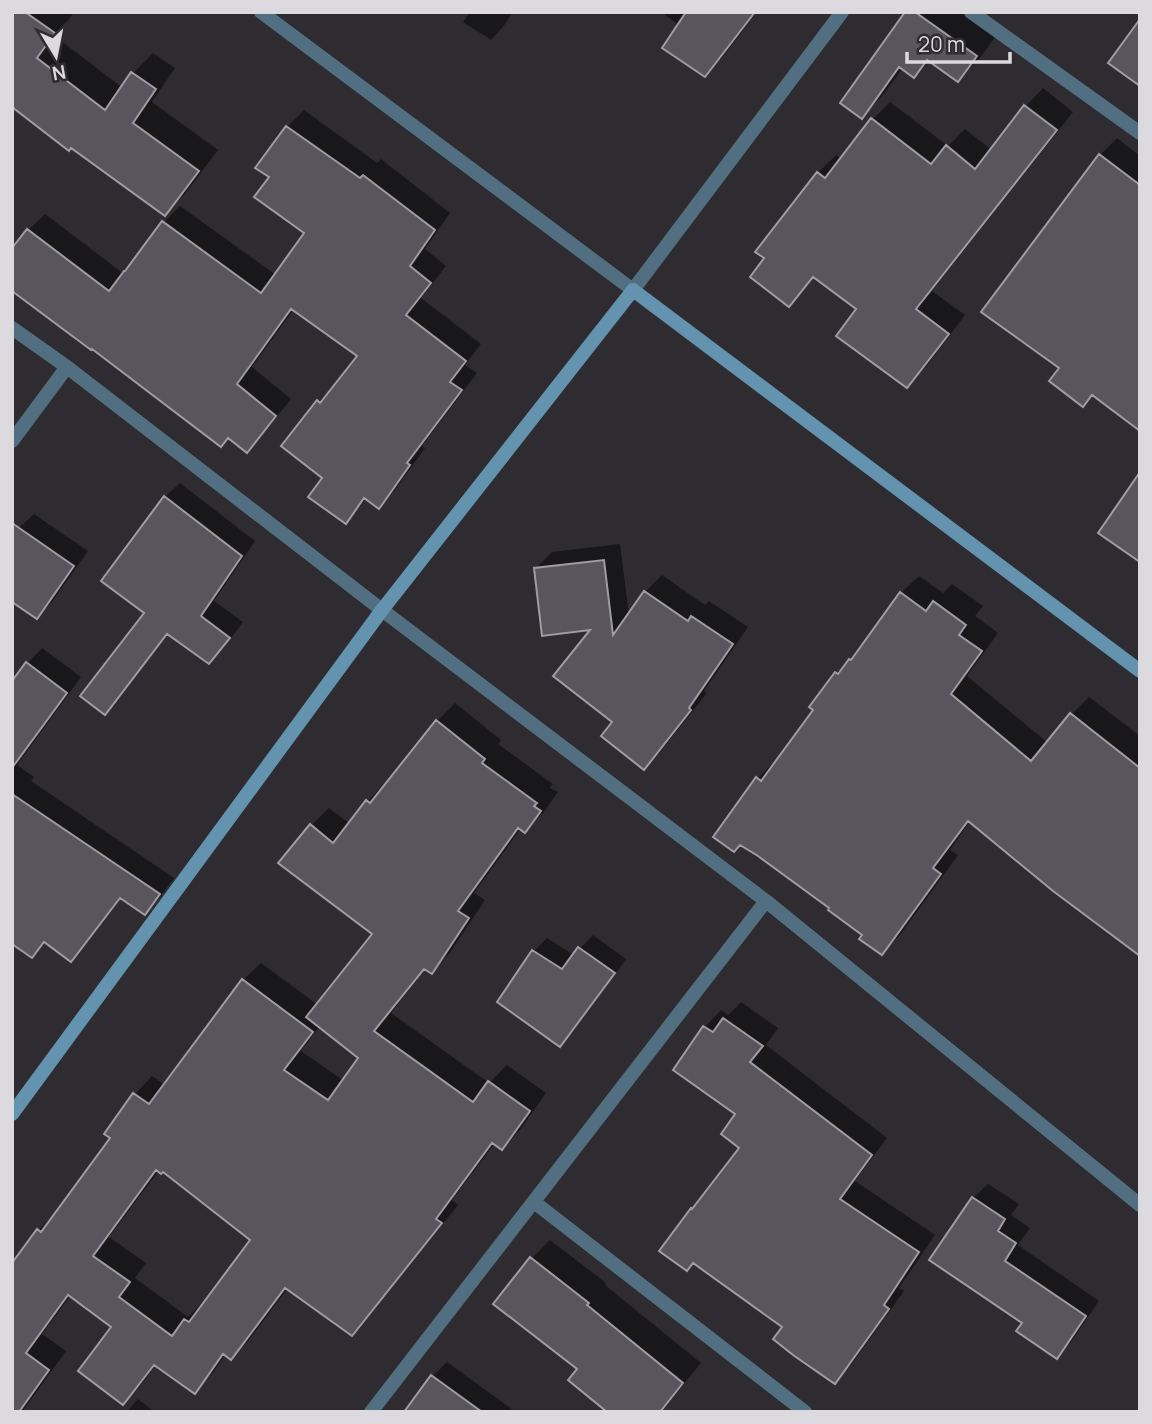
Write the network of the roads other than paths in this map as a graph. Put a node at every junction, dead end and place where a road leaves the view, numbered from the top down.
1 (261, 12) edge
2 (842, 12) edge
3 (971, 12) edge
4 (1140, 133) edge
5 (633, 290) junction
6 (12, 328) edge
7 (67, 367) junction
8 (12, 441) edge
9 (382, 610) junction
10 (1140, 671) edge
11 (766, 901) junction
12 (12, 1114) edge
13 (534, 1202) junction
14 (1140, 1205) edge
15 (371, 1412) edge
16 (804, 1412) edge

1 - 5 street
2 - 5 street
3 - 4 street
5 - 9 street
5 - 10 street
6 - 7 street
7 - 8 street
7 - 9 street
9 - 11 street
9 - 12 street
11 - 13 street
11 - 14 street
13 - 15 street
13 - 16 street

